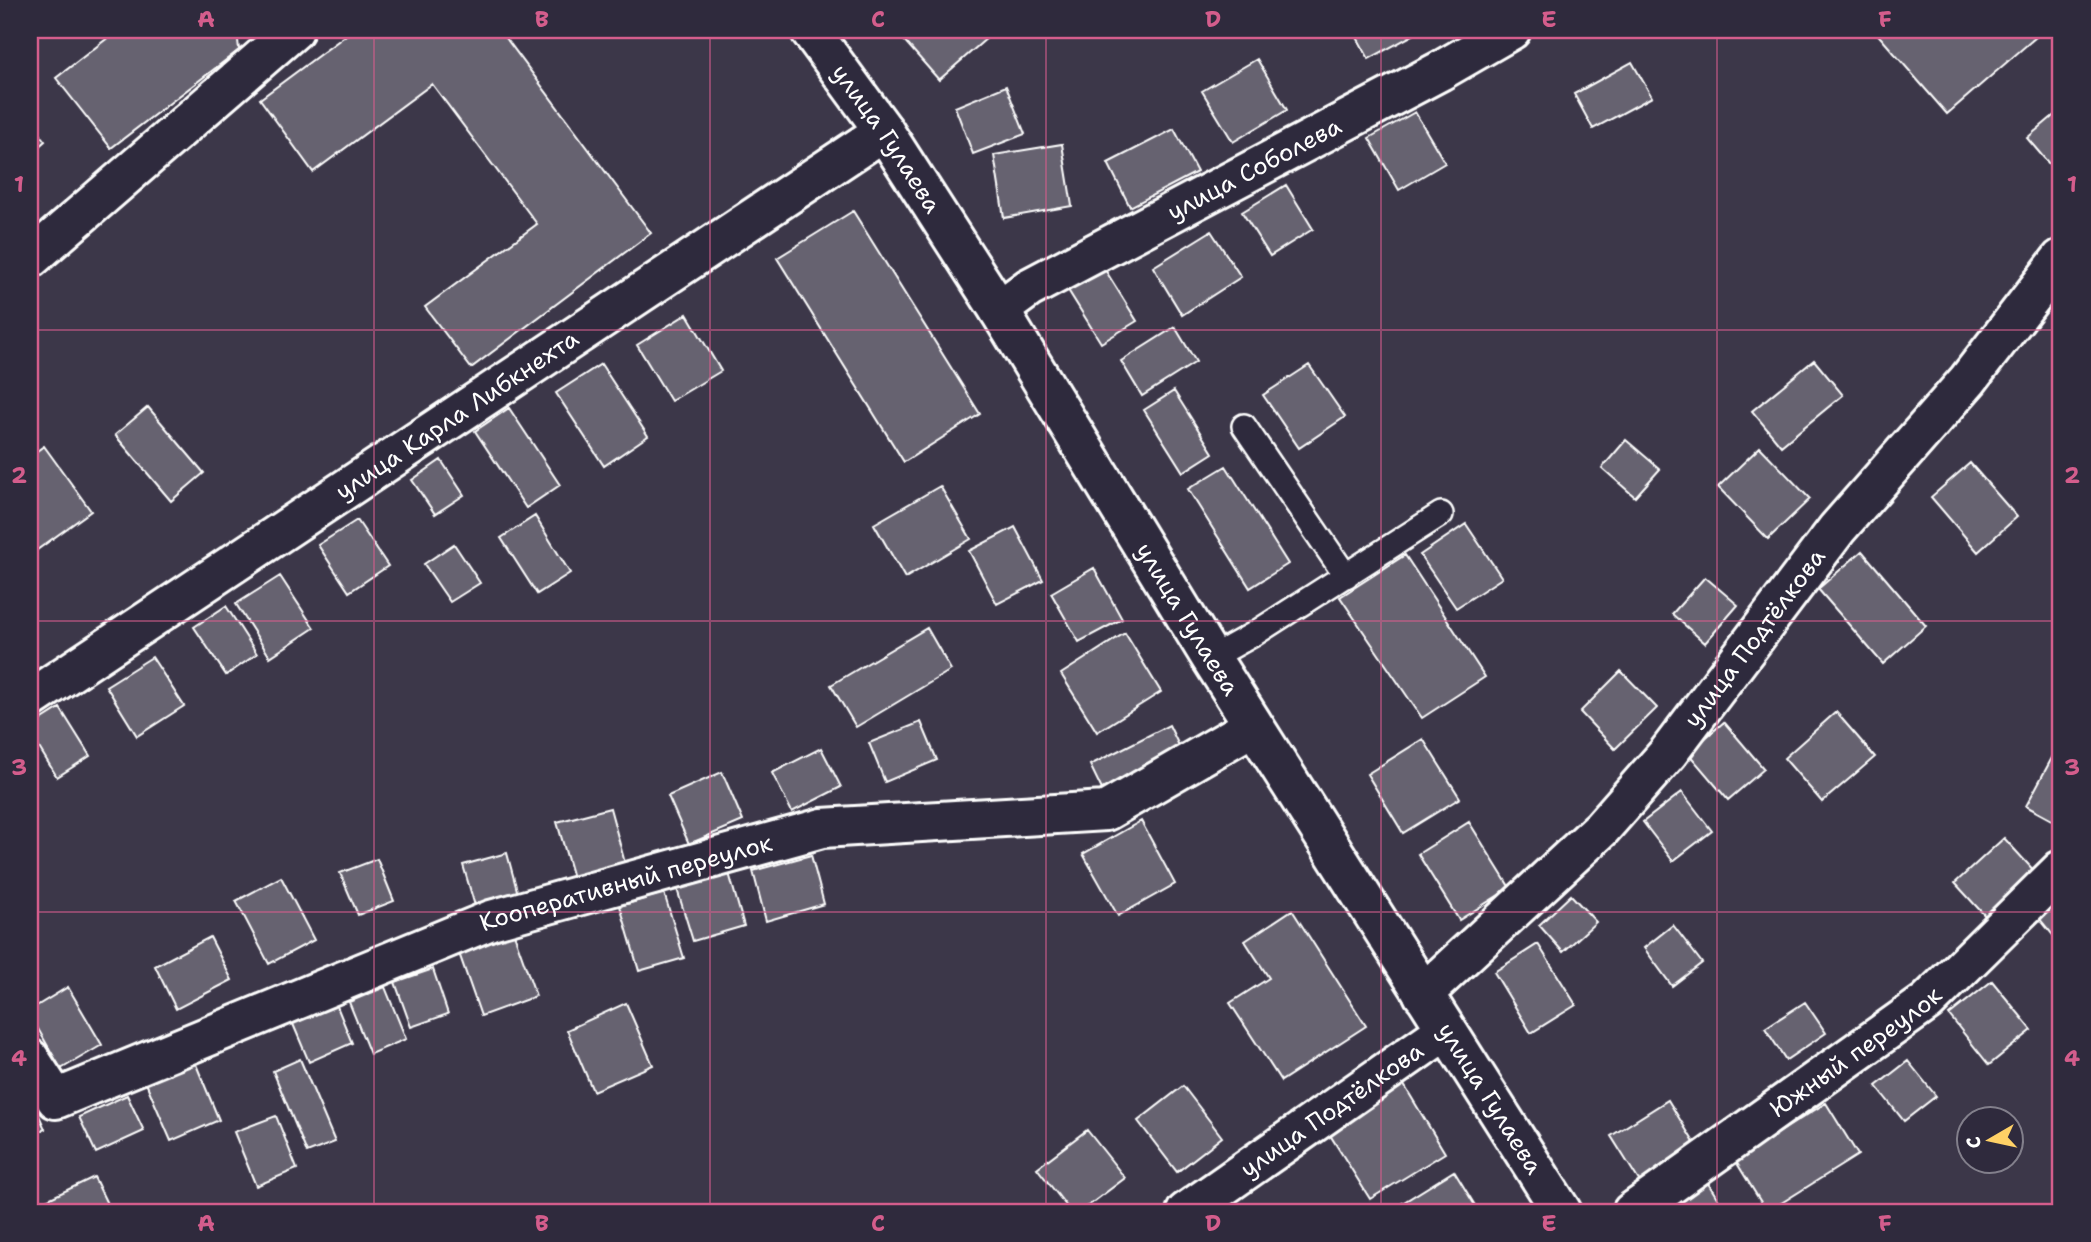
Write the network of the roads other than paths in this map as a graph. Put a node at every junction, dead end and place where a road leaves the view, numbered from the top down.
1 (294, 30) edge
2 (810, 30) edge
3 (1511, 30) edge
4 (884, 131) junction
5 (30, 259) edge
6 (2061, 259) edge
7 (999, 310) junction
8 (1244, 426) dead end
9 (1441, 514) dead end
10 (1346, 576) junction
11 (1211, 658) junction
12 (30, 699) edge
13 (1254, 726) junction
14 (2061, 870) edge
15 (1423, 994) junction
16 (1446, 1030) junction
17 (30, 1059) edge
18 (1186, 1212) edge
19 (1562, 1212) edge
20 (1632, 1212) edge

1 - 5 street
2 - 4 street, улица Гулаева
3 - 7 street, улица Соболева
4 - 7 street, улица Гулаева
4 - 12 street, улица Карла Либкнехта
6 - 15 street, улица Подтёлкова
7 - 11 street, улица Гулаева
8 - 10 lane
9 - 10 lane
10 - 11 lane
11 - 13 street, улица Гулаева
13 - 15 street, улица Гулаева
13 - 17 street, Кооперативный переулок
14 - 20 street, Южный переулок
15 - 16 street, улица Гулаева
16 - 18 street, улица Подтёлкова
16 - 19 street, улица Гулаева

